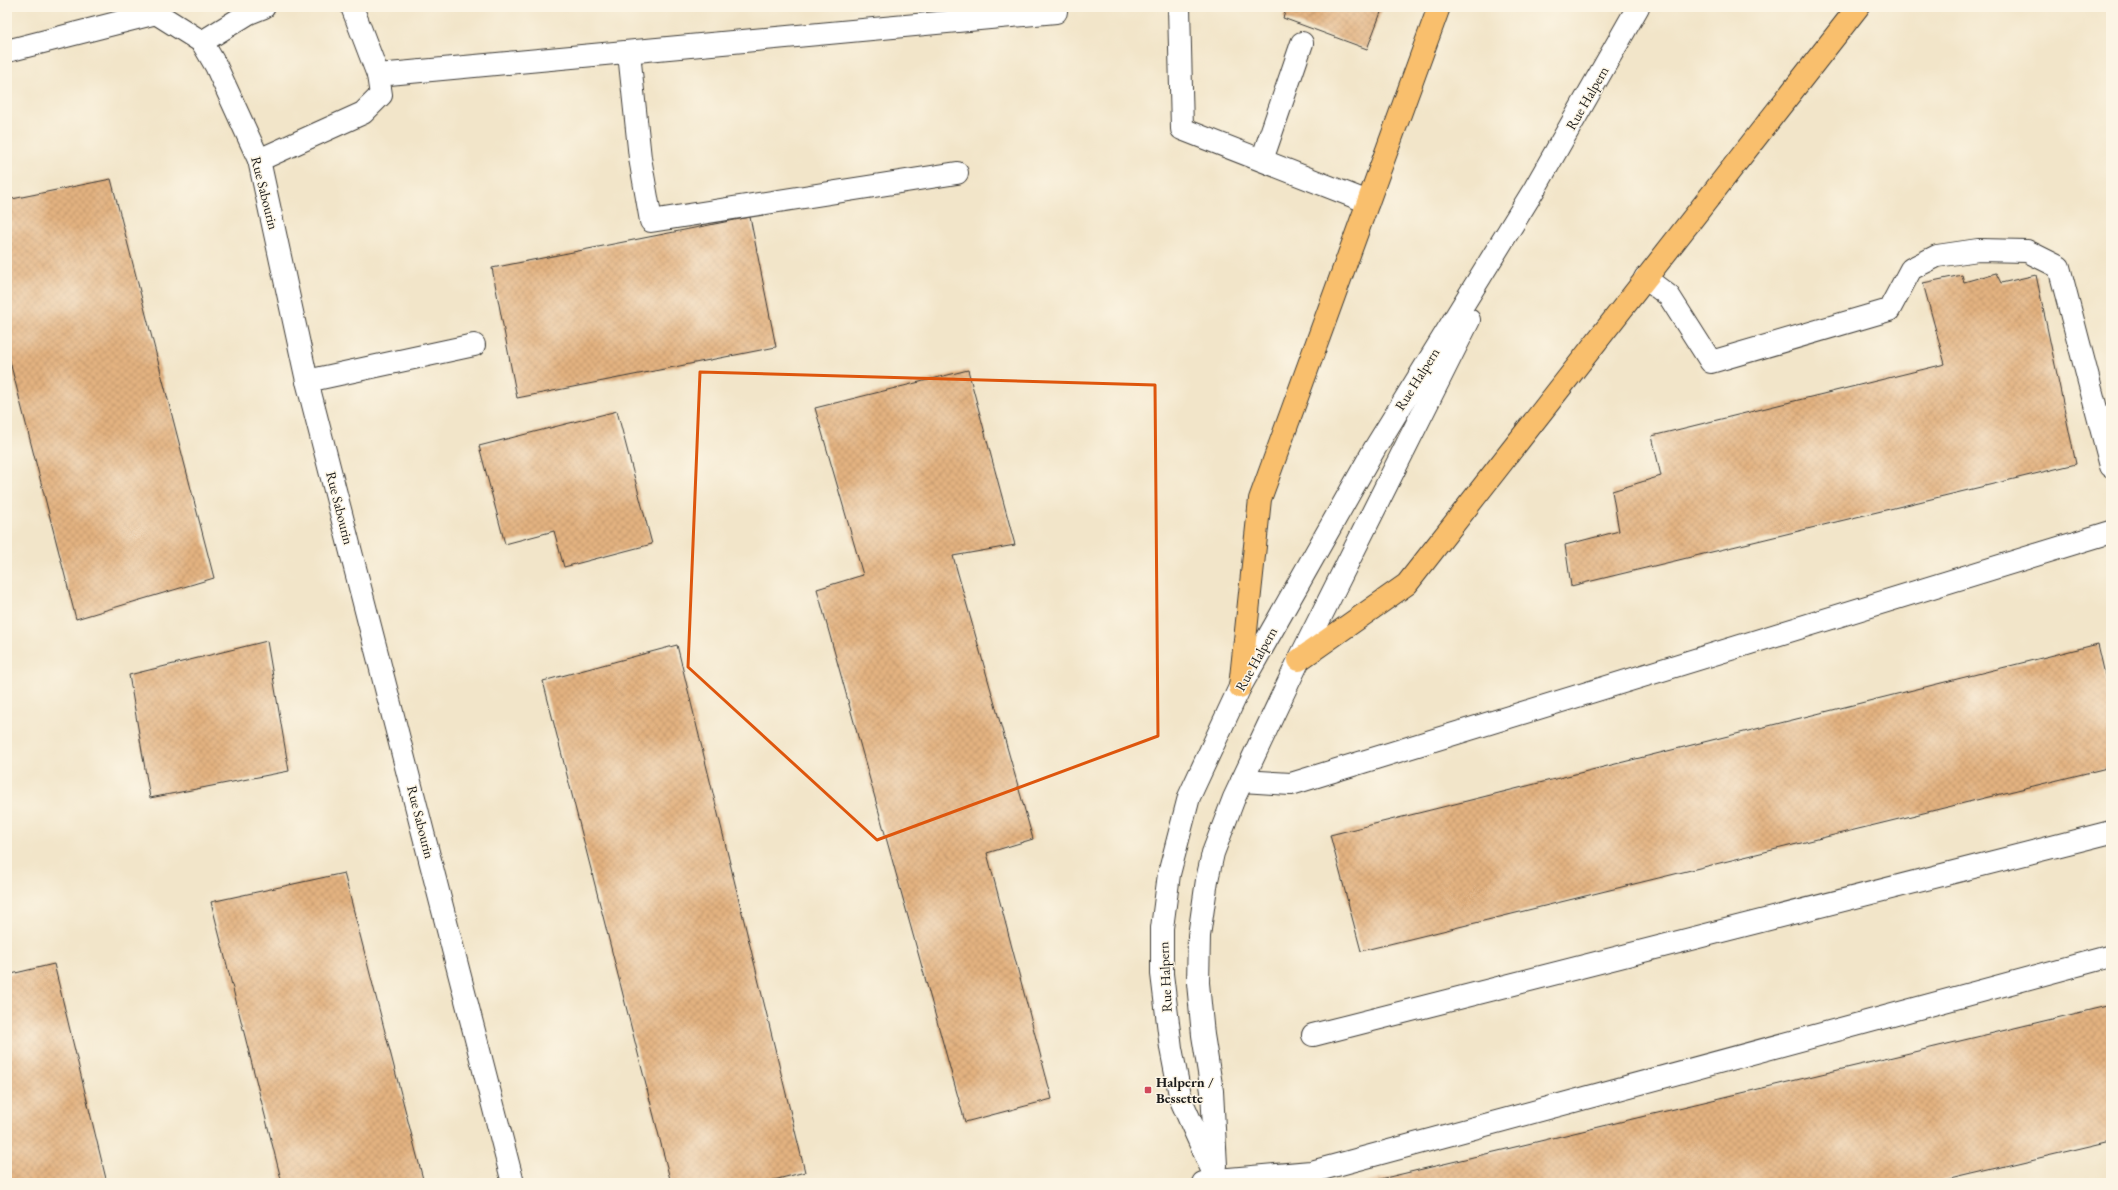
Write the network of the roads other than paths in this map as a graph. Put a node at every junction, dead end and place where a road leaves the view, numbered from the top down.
1 (264, 7) edge
2 (352, 7) edge
3 (1056, 7) edge
4 (1179, 7) edge
5 (1439, 7) edge
6 (1638, 7) edge
7 (1858, 7) edge
8 (202, 42) junction
9 (1302, 43) dead end
10 (7, 50) edge
11 (629, 53) junction
12 (378, 75) junction
13 (260, 160) junction
14 (1262, 160) junction
15 (957, 173) dead end
16 (1535, 188) junction
17 (1368, 202) junction
18 (1645, 278) junction
19 (474, 345) dead end
20 (308, 381) junction
21 (2111, 466) edge
22 (2111, 532) edge
23 (1299, 660) junction
24 (1240, 687) junction
25 (1242, 781) junction
26 (2111, 832) edge
27 (2111, 956) edge
28 (1313, 1035) dead end
29 (1212, 1182) edge
30 (513, 1183) edge

1 - 8 street
2 - 12 street
3 - 11 street
4 - 14 street
5 - 17 main road
6 - 16 street, Rue Halpern
7 - 18 main road
8 - 10 street, Rue Sabourin
8 - 13 street, Rue Sabourin
9 - 14 street
11 - 12 street
11 - 15 street
12 - 13 street
13 - 20 street, Rue Sabourin
14 - 17 street
16 - 23 street, Rue Halpern
16 - 24 street, Rue Halpern
17 - 24 main road
18 - 21 street
18 - 23 main road
19 - 20 street
20 - 30 street, Rue Sabourin
22 - 25 street
23 - 25 street, Rue Halpern
24 - 29 street, Rue Halpern
25 - 29 street, Rue Halpern
26 - 28 street
27 - 29 street

